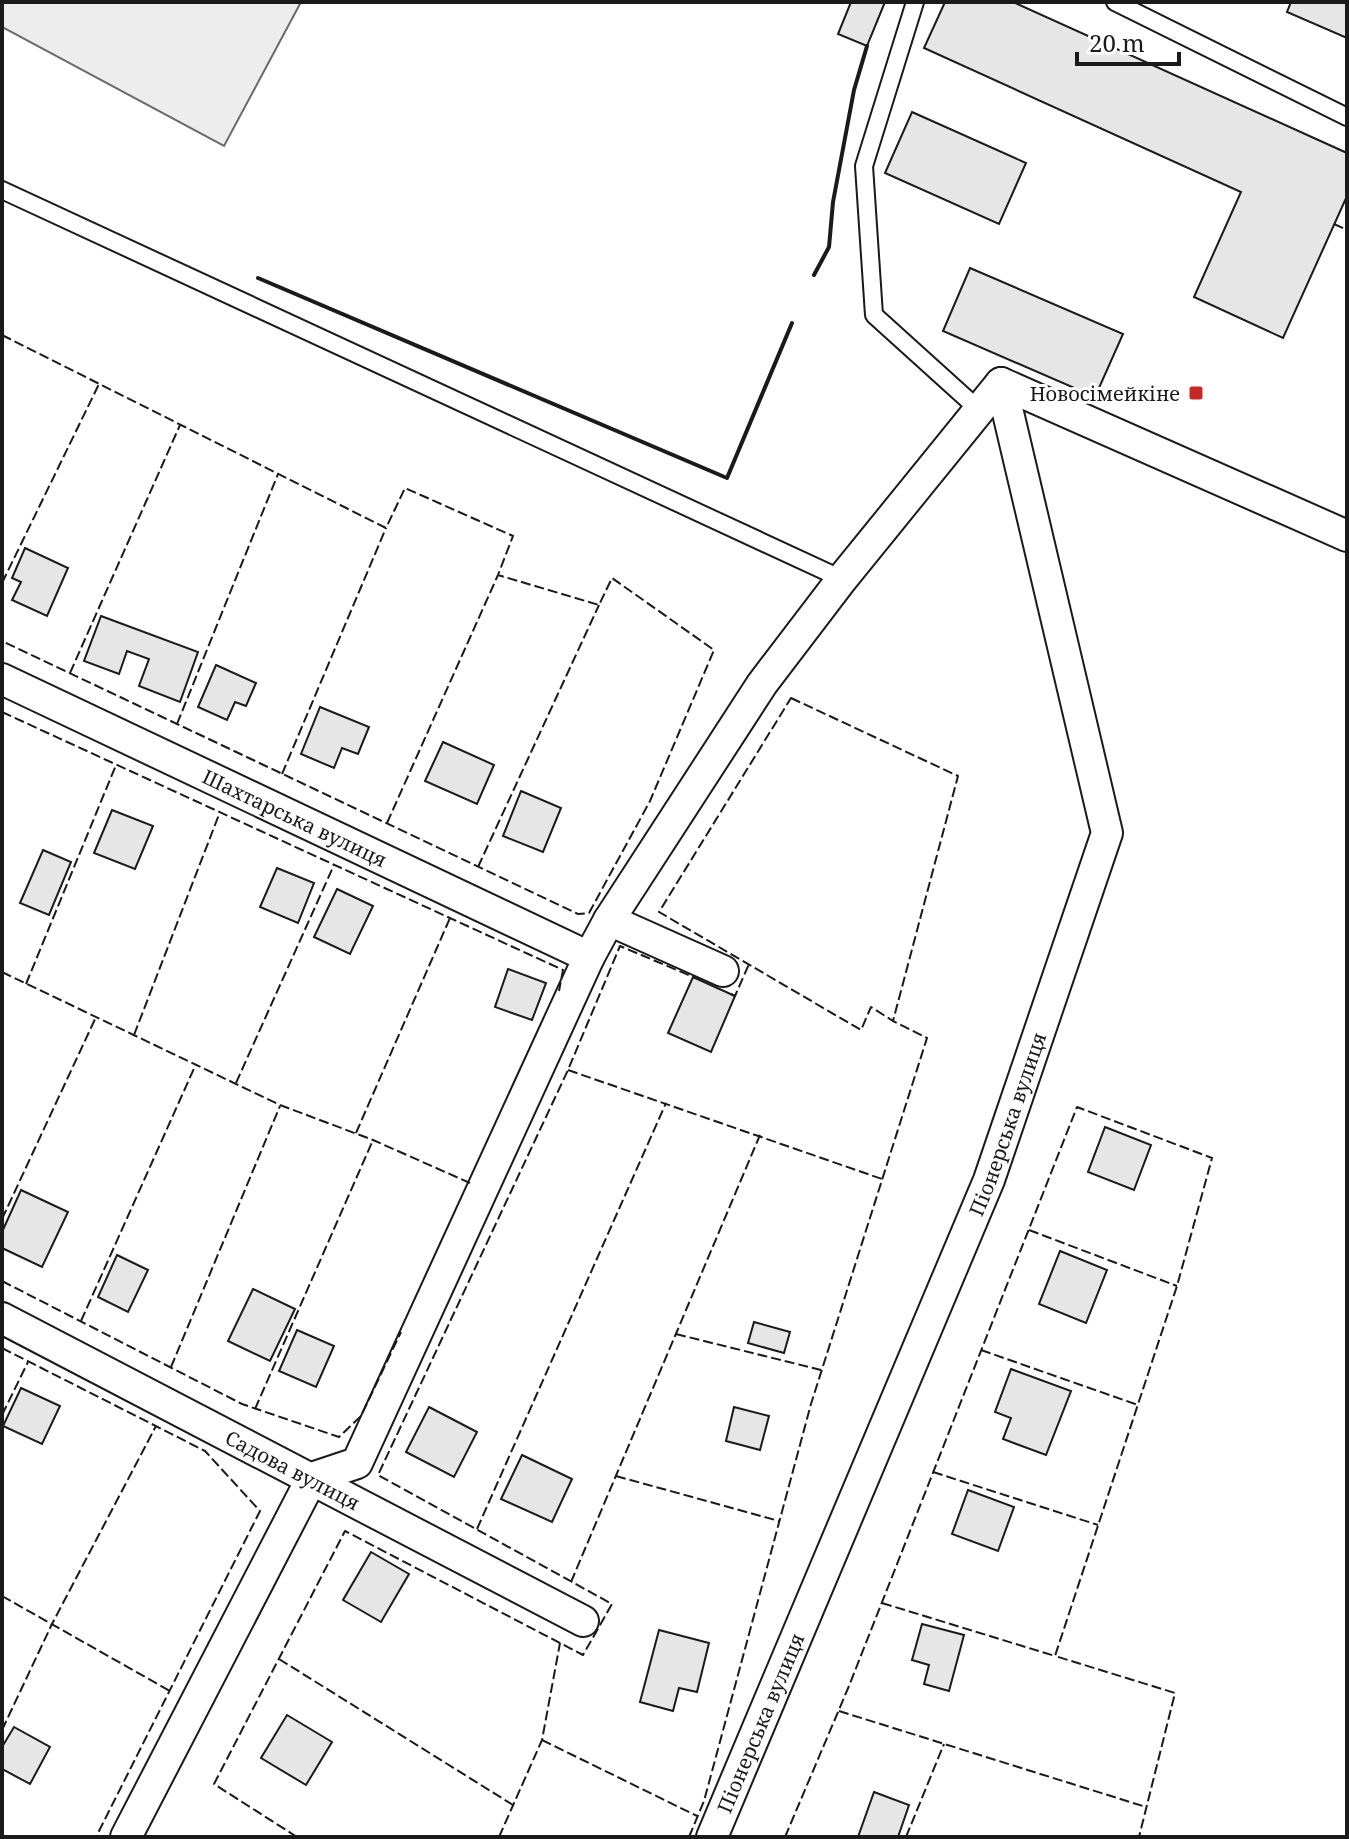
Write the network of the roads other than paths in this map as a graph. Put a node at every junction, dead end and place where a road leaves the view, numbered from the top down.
1 (915, 2) edge
2 (1115, 2) edge
3 (1347, 117) edge
4 (2, 190) edge
5 (1001, 383) junction
6 (978, 409) junction
7 (1347, 536) edge
8 (842, 579) junction
9 (2, 679) edge
10 (609, 920) junction
11 (589, 957) junction
12 (723, 971) dead end
13 (2, 1318) edge
14 (312, 1478) junction
15 (583, 1621) dead end
16 (126, 1837) edge
17 (712, 1837) edge

1 - 6 lane
2 - 3 lane
4 - 8 lane
5 - 6 street
5 - 7 street
5 - 17 street, Піонерська вулиця
6 - 8 street
8 - 10 street
9 - 11 street, Шахтарська вулиця
10 - 11 street
10 - 12 street
11 - 14 street
13 - 14 street, Садова вулиця
14 - 15 street, Садова вулиця
14 - 16 street

